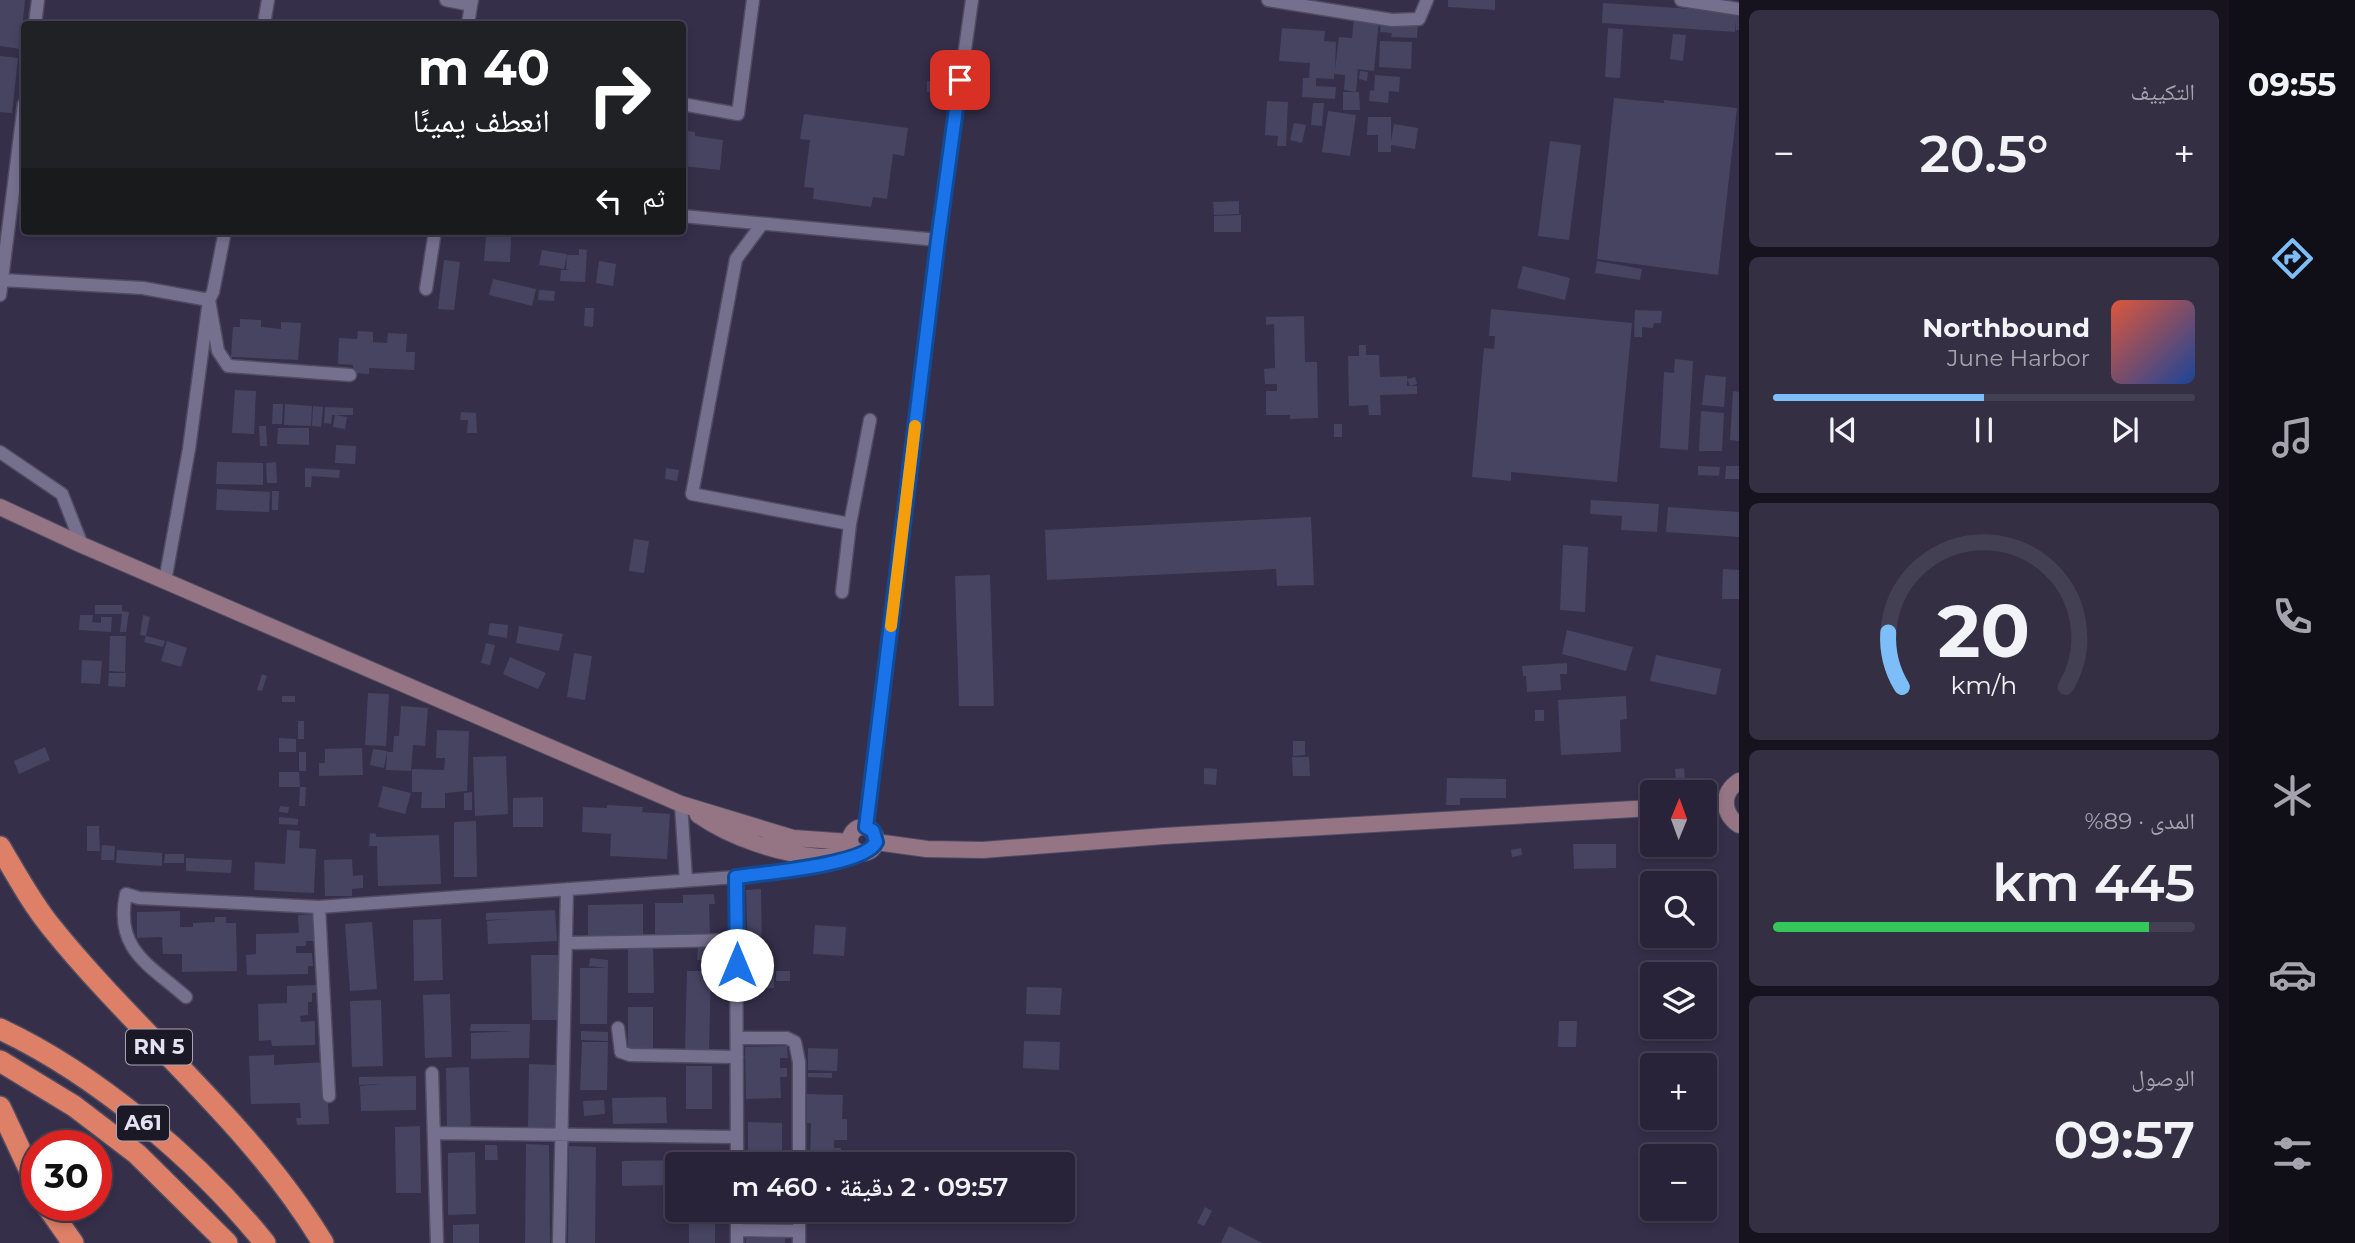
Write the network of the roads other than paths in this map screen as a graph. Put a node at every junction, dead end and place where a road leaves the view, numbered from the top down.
1 (38, 0) edge
2 (268, 0) edge
3 (446, 0) edge
4 (753, 0) edge
5 (971, 0) edge
6 (1268, 0) edge
7 (1427, 0) edge
8 (1681, 0) edge
9 (472, 2) edge
10 (1739, 9) edge
11 (34, 21) edge
12 (264, 21) edge
13 (469, 21) edge
14 (686, 105) edge
15 (21, 128) edge
16 (686, 216) edge
17 (762, 224) junction
18 (224, 235) edge
19 (434, 235) edge
20 (938, 240) junction
21 (2, 279) junction
22 (426, 289) dead end
23 (0, 295) edge
24 (209, 300) junction
25 (349, 375) dead end
26 (870, 420) dead end
27 (0, 452) edge
28 (0, 507) edge
29 (850, 524) junction
30 (82, 545) junction
31 (166, 581) junction
32 (842, 592) dead end
33 (1739, 781) edge
34 (681, 804) junction
35 (1717, 804) edge
36 (1725, 804) junction
37 (1640, 809) edge
38 (1739, 825) edge
39 (866, 827) joint
40 (0, 847) edge
41 (862, 847) junction
42 (736, 877) junction
43 (686, 880) junction
44 (567, 889) junction
45 (319, 907) junction
46 (737, 940) junction
47 (567, 943) junction
48 (186, 997) dead end
49 (618, 1028) dead end
50 (0, 1029) edge
51 (737, 1038) junction
52 (737, 1057) junction
53 (0, 1061) edge
54 (432, 1073) dead end
55 (329, 1096) dead end
56 (2, 1122) edge
57 (434, 1133) junction
58 (561, 1133) junction
59 (737, 1137) junction
60 (737, 1152) edge
61 (799, 1152) edge
62 (136, 1154) junction
63 (21, 1157) edge
64 (21, 1165) edge
65 (49, 1221) edge
66 (58, 1221) edge
67 (737, 1236) edge
68 (799, 1237) edge
69 (64, 1243) edge
70 (73, 1243) edge
71 (213, 1243) edge
72 (227, 1243) edge
73 (265, 1243) edge
74 (323, 1243) edge
75 (437, 1243) edge
76 (559, 1243) edge

1 - 11 street
2 - 12 street
3 - 9 street
4 - 14 street
5 - 20 street
6 - 7 street
8 - 10 street
9 - 13 street
15 - 21 street
16 - 17 street
17 - 20 street
17 - 29 street
18 - 24 street
19 - 22 street
20 - 39 street
21 - 23 street
21 - 24 street
24 - 25 street
24 - 31 street
26 - 29 street
27 - 30 street
28 - 30 main road
29 - 32 street
30 - 31 main road
31 - 34 main road
33 - 36 main road
34 - 41 main road
34 - 43 street
35 - 36 main road
36 - 38 main road
37 - 41 main road
39 - 41 main road
40 - 74 highway, RN 5
41 - 42 street
42 - 43 street
42 - 46 street
43 - 44 street
44 - 45 street
44 - 47 street
45 - 48 street
45 - 55 street
46 - 47 street
46 - 51 street
47 - 58 street
49 - 52 street
50 - 73 highway, A61
51 - 52 street
51 - 61 street
52 - 59 street
53 - 62 highway, A61
54 - 57 street
56 - 63 highway
56 - 64 highway
57 - 58 street
57 - 75 street
58 - 59 street
58 - 76 street
59 - 60 street
62 - 71 highway
62 - 72 highway, A61
65 - 69 highway
66 - 70 highway
67 - 68 street

